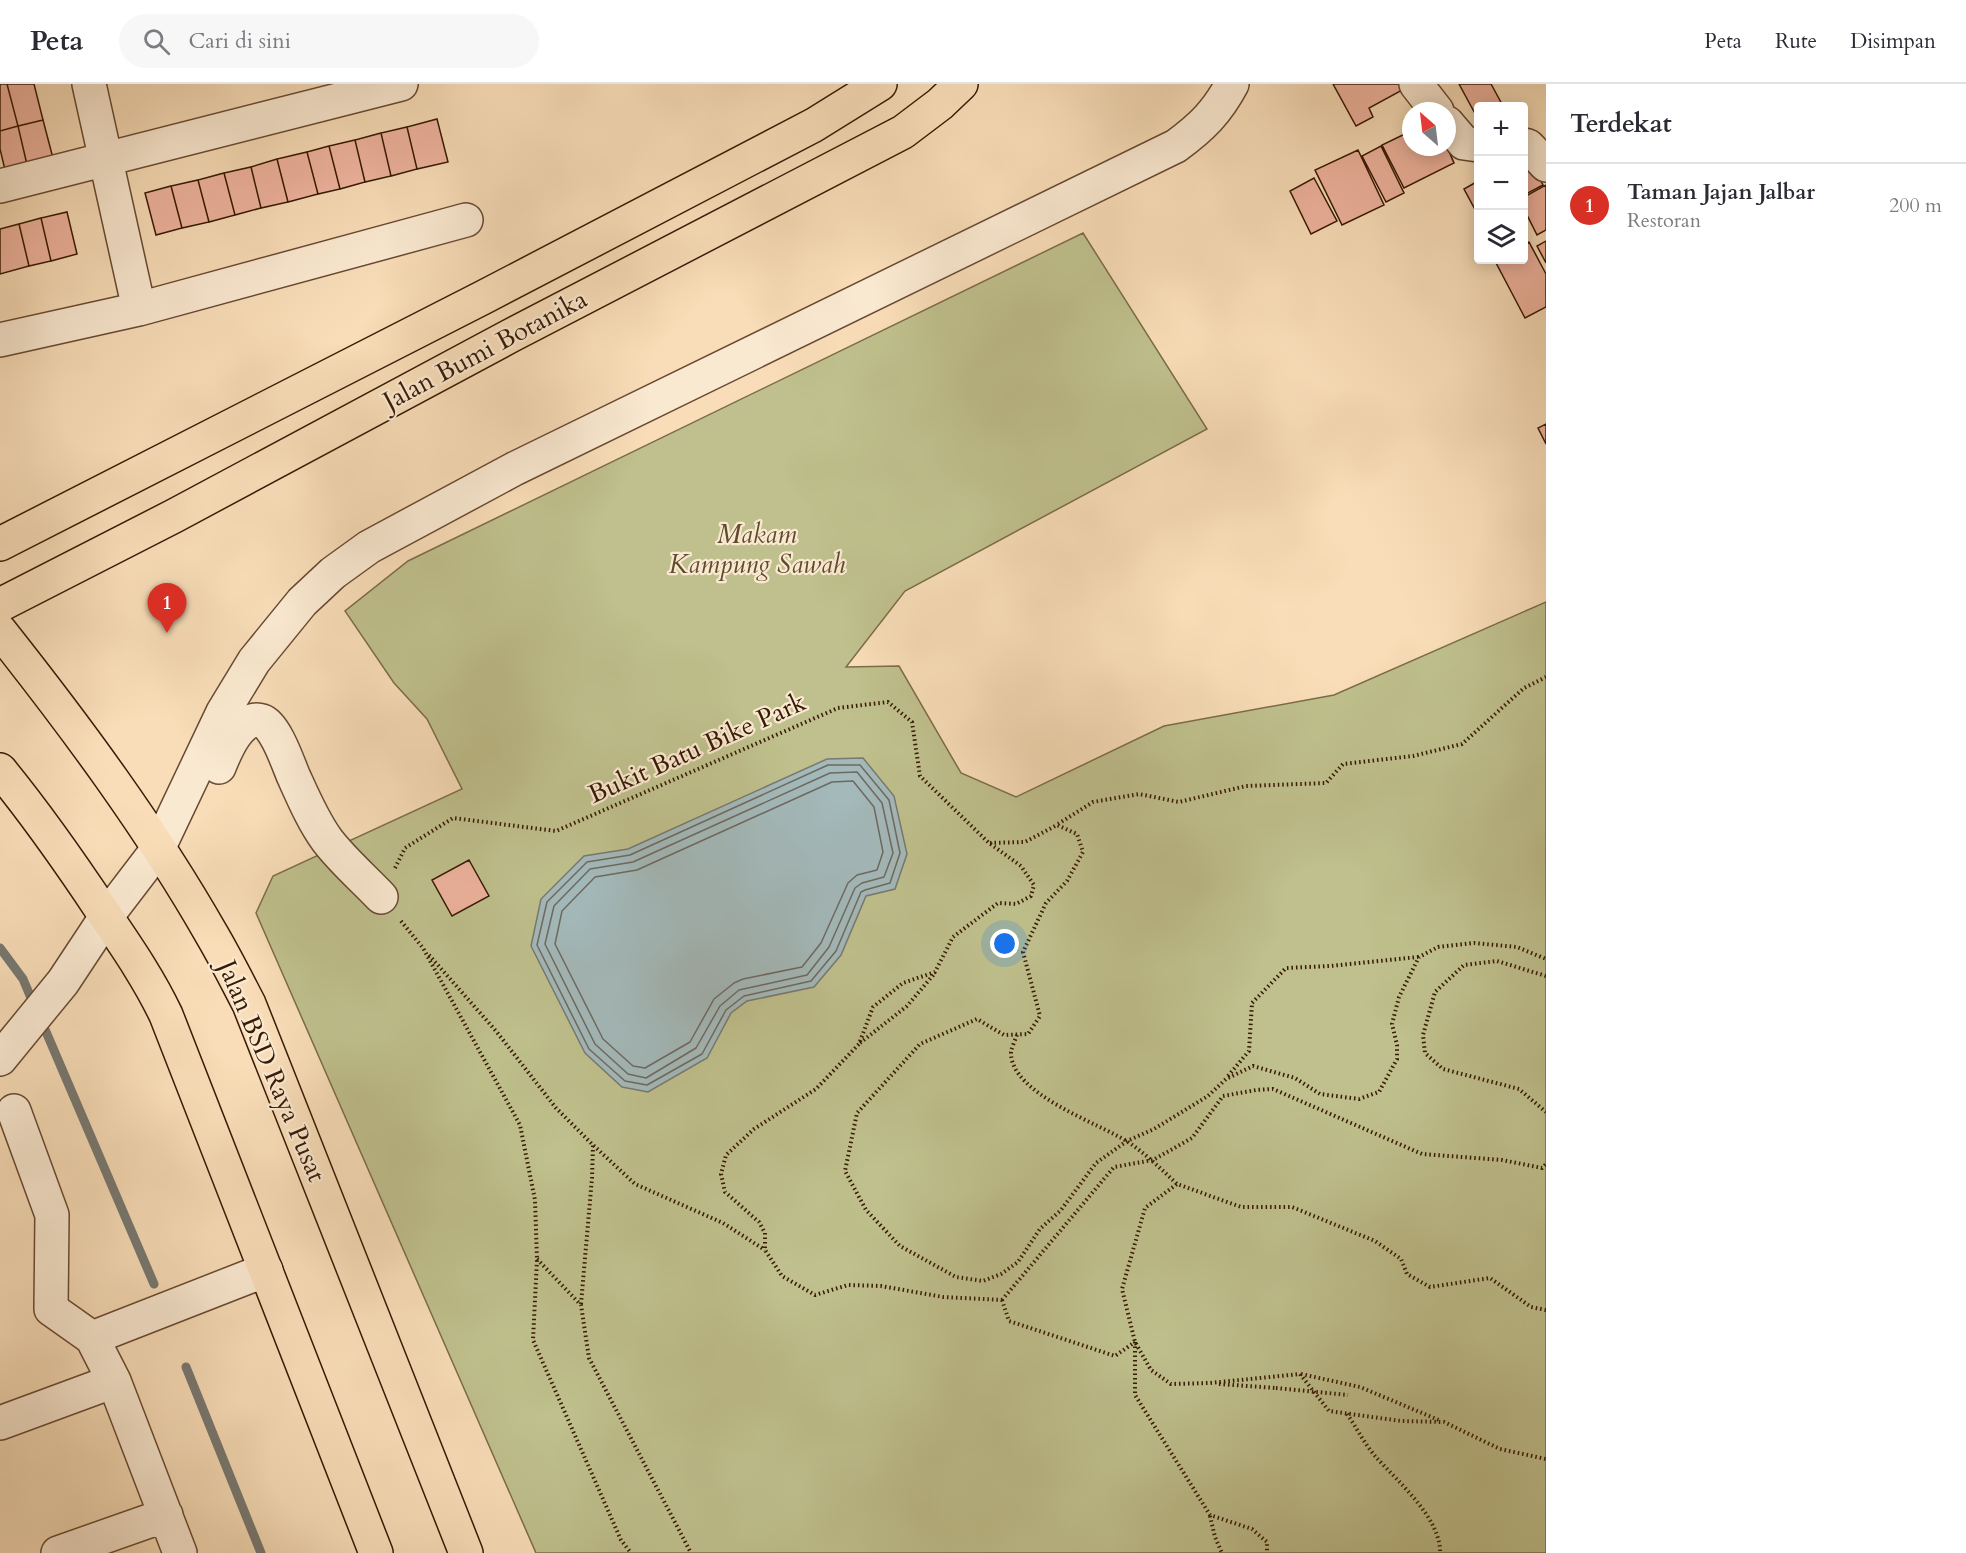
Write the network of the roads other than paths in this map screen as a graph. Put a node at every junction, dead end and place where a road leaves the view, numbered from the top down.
1 (89, 84) edge
2 (401, 84) edge
3 (880, 84) edge
4 (962, 84) edge
5 (1232, 84) edge
6 (1416, 84) edge
7 (1430, 102) edge
8 (1456, 134) edge
9 (1474, 144) edge
10 (1528, 146) edge
11 (106, 160) junction
12 (1546, 165) edge
13 (0, 186) edge
14 (466, 220) dead end
15 (139, 309) junction
16 (0, 340) edge
17 (0, 544) edge
18 (0, 605) edge
19 (0, 631) edge
20 (0, 770) edge
21 (175, 814) junction
22 (158, 849) junction
23 (381, 897) road end
24 (106, 917) junction
25 (0, 1059) edge
26 (14, 1111) dead end
27 (266, 1270) junction
28 (92, 1338) junction
29 (114, 1381) junction
30 (0, 1423) edge
31 (166, 1515) junction
32 (58, 1553) edge
33 (180, 1553) edge
34 (376, 1553) edge
35 (466, 1553) edge

1 - 11 street
2 - 11 street
3 - 17 main road, Jalan Bumi Botanika
4 - 18 main road, Jalan Bumi Botanika
5 - 21 street
6 - 7 street
8 - 9 street
10 - 12 street
11 - 13 street
11 - 15 street
14 - 15 street
15 - 16 street
19 - 22 main road, Jalan BSD Raya Pusat
20 - 24 main road
21 - 22 street
21 - 23 street
22 - 24 street
22 - 35 main road, Jalan BSD Raya Pusat
24 - 25 street
24 - 27 main road
26 - 28 street
27 - 28 street
27 - 34 main road
28 - 29 street
29 - 30 street
29 - 31 street
31 - 32 street
31 - 33 street

